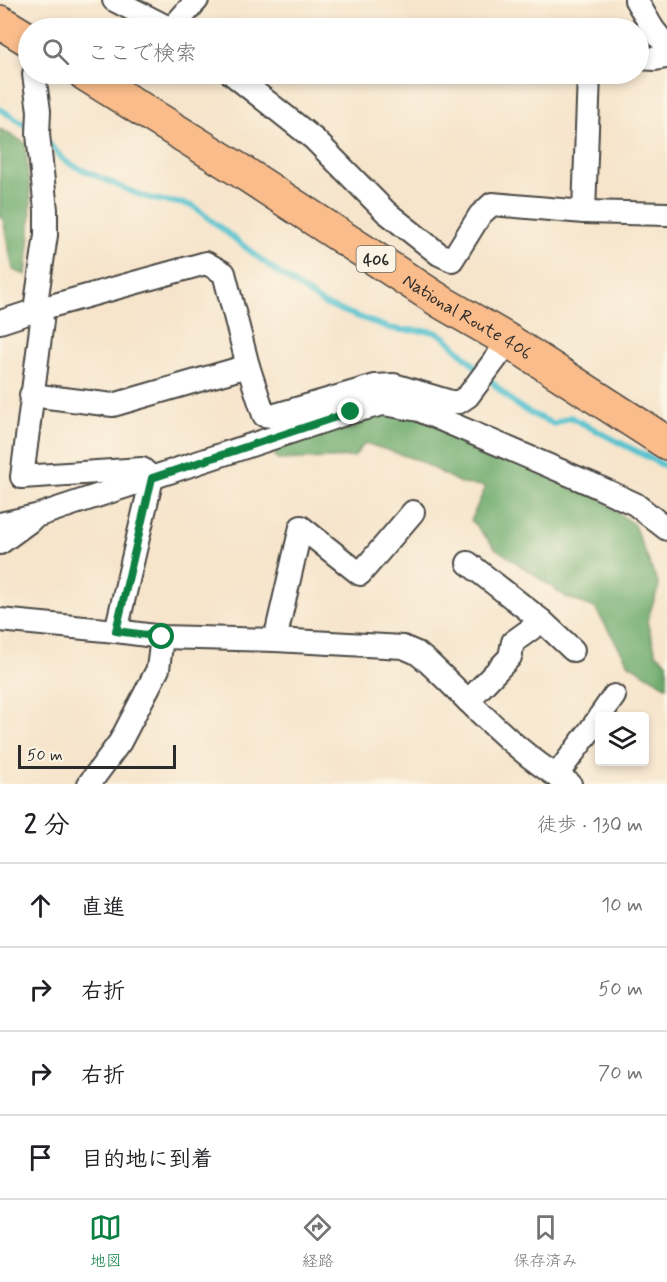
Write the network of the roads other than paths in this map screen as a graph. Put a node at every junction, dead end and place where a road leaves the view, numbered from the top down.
1 (114, 0) edge
2 (197, 0) edge
3 (636, 0) edge
4 (151, 18) edge
5 (180, 18) edge
6 (647, 18) edge
7 (0, 22) edge
8 (649, 22) edge
9 (18, 33) edge
10 (667, 47) edge
11 (667, 55) edge
12 (649, 59) edge
13 (35, 84) edge
14 (101, 84) edge
15 (245, 84) edge
16 (589, 84) edge
17 (584, 212) junction
18 (667, 214) edge
19 (40, 309) junction
20 (0, 322) edge
21 (503, 350) junction
22 (248, 366) junction
23 (31, 395) junction
24 (667, 443) edge
25 (152, 478) junction
26 (413, 512) dead end
27 (36, 516) junction
28 (0, 524) edge
29 (667, 529) edge
30 (0, 543) edge
31 (468, 563) dead end
32 (0, 620) edge
33 (542, 621) junction
34 (116, 631) junction
35 (162, 637) junction
36 (275, 640) junction
37 (573, 650) dead end
38 (614, 696) dead end
39 (468, 701) junction
40 (603, 712) edge
41 (595, 726) edge
42 (563, 780) edge
43 (89, 784) edge

1 - 4 street
2 - 5 street
3 - 6 street
7 - 9 highway
8 - 10 street
11 - 12 street
13 - 19 street
14 - 21 highway, National Route 406 / 406
15 - 17 street
16 - 17 street
17 - 18 street
19 - 20 street
19 - 22 street
19 - 23 street
21 - 22 street
21 - 24 highway, National Route 406 / 406
22 - 23 street
23 - 25 street
25 - 27 street
25 - 29 street
25 - 34 street
26 - 36 street
27 - 28 street
27 - 30 street
31 - 33 street
32 - 34 street
33 - 37 street
33 - 39 street
34 - 35 street
35 - 36 street
35 - 43 street
36 - 39 street
38 - 40 street
39 - 42 street
41 - 42 street

